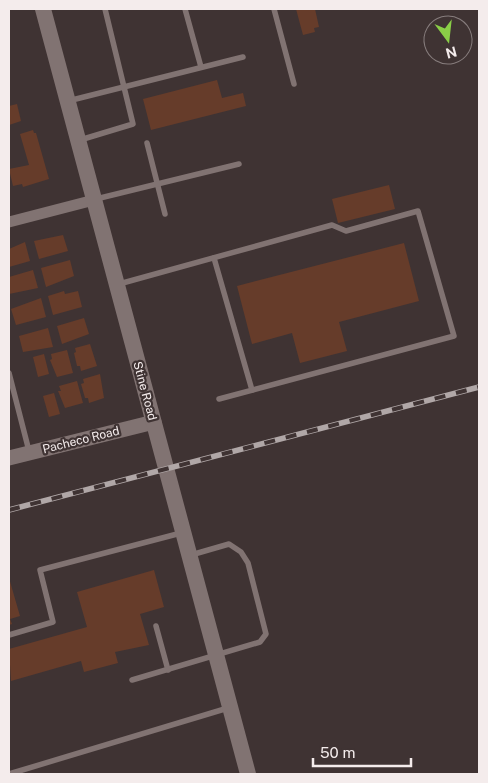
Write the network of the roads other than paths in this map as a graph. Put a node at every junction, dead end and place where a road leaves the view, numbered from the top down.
1 (43, 9) edge
2 (105, 9) edge
3 (185, 9) edge
4 (274, 9) edge
5 (243, 57) dead end
6 (201, 67) junction
7 (294, 84) dead end
8 (125, 88) junction
9 (68, 101) junction
10 (78, 141) junction
11 (147, 143) dead end
12 (239, 164) dead end
13 (158, 184) junction
14 (94, 200) junction
15 (165, 214) dead end
16 (9, 222) edge
17 (214, 258) junction
18 (117, 285) junction
19 (9, 374) edge
20 (252, 390) junction
21 (219, 399) dead end
22 (154, 422) junction
23 (30, 452) junction
24 (9, 458) edge
25 (183, 532) junction
26 (189, 555) junction
27 (156, 626) dead end
28 (9, 635) edge
29 (216, 656) junction
30 (168, 670) junction
31 (132, 680) dead end
32 (230, 708) junction
33 (9, 774) edge
34 (248, 774) edge

1 - 9 main road, Stine Road
2 - 8 lane
3 - 6 lane
4 - 7 lane
5 - 6 lane
6 - 8 lane
8 - 9 lane
8 - 10 lane
9 - 10 main road, Stine Road
10 - 14 main road, Stine Road
11 - 13 lane
12 - 13 lane
13 - 14 lane
13 - 15 lane
14 - 16 street
14 - 18 main road, Stine Road
17 - 18 lane
17 - 20 lane
17 - 20 lane
18 - 22 main road, Stine Road
19 - 23 lane
20 - 21 lane
22 - 23 street, Pacheco Road
22 - 25 main road, Stine Road
23 - 24 street, Pacheco Road
25 - 26 main road, Stine Road
25 - 28 lane
26 - 29 main road, Stine Road
26 - 29 lane
27 - 30 lane
29 - 30 lane
29 - 32 main road, Stine Road
30 - 31 lane
32 - 33 lane
32 - 34 main road, Stine Road

